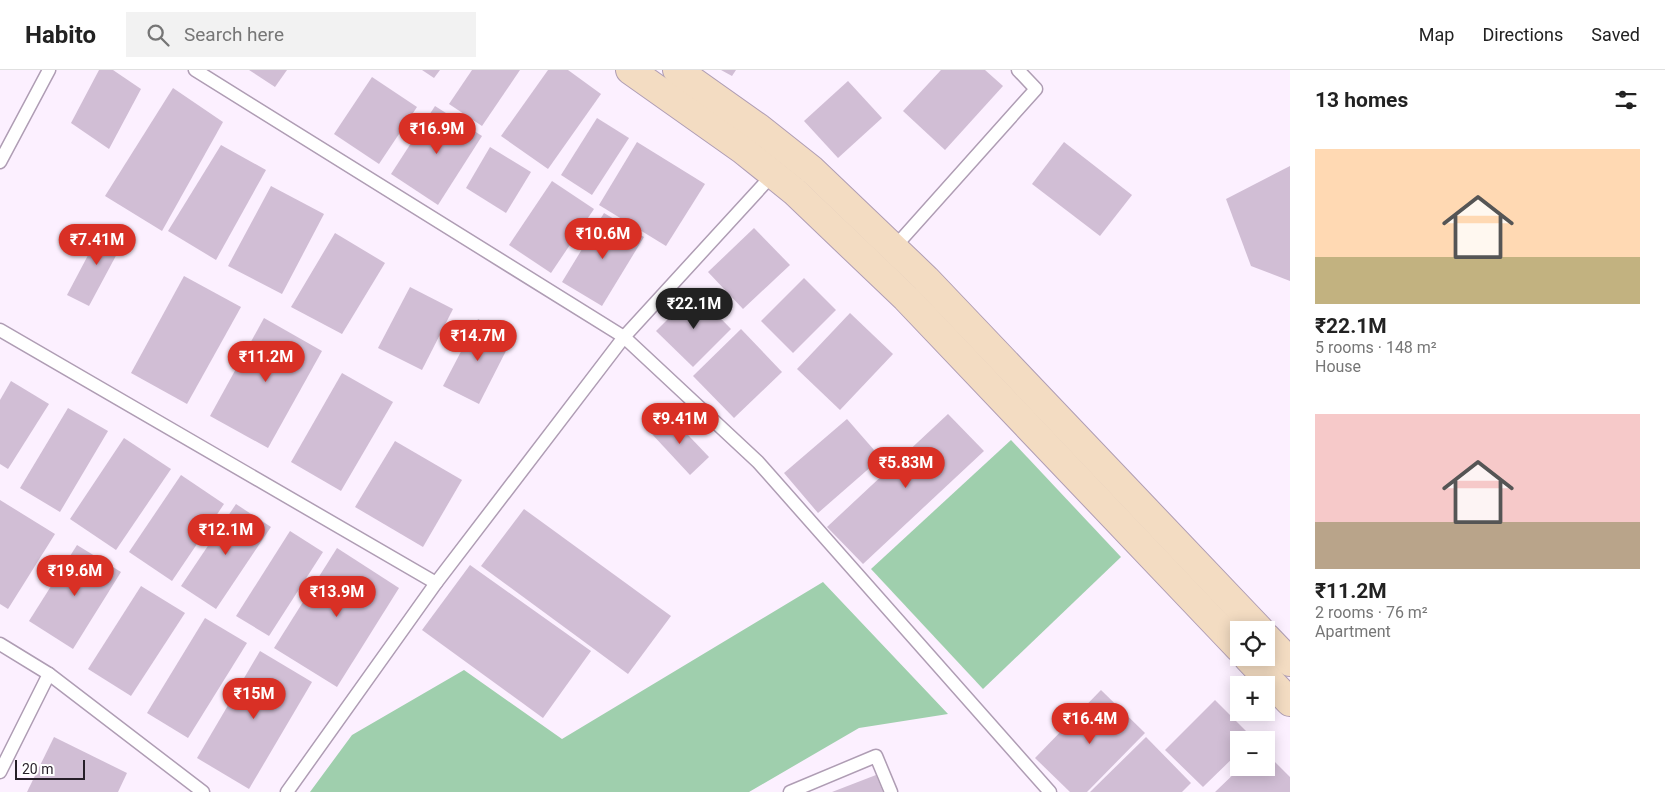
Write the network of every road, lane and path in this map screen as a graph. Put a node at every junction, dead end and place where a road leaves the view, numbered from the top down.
1 (49, 70) edge
2 (195, 70) edge
3 (630, 70) edge
4 (677, 70) edge
5 (1018, 70) edge
6 (792, 154) junction
7 (0, 162) edge
8 (773, 174) junction
9 (894, 248) junction
10 (875, 269) junction
11 (0, 330) edge
12 (624, 337) junction
13 (436, 583) junction
14 (1251, 621) edge
15 (1230, 639) edge
16 (0, 644) edge
17 (1275, 646) edge
18 (1290, 662) edge
19 (1256, 666) edge
20 (49, 674) junction
21 (1290, 702) edge
22 (0, 772) edge
23 (203, 792) edge
24 (286, 792) edge
25 (790, 792) edge
26 (891, 792) edge
27 (1050, 792) edge

1 - 7 lane
2 - 12 lane
3 - 8 main road
4 - 6 main road
5 - 9 lane
6 - 8 lane
6 - 9 main road
8 - 10 main road
8 - 12 lane
9 - 10 lane
9 - 14 main road
10 - 15 main road
11 - 13 lane
12 - 13 lane
12 - 27 lane
13 - 24 lane
16 - 20 lane
17 - 18 main road
19 - 21 main road
20 - 22 lane
20 - 23 lane
25 - 26 lane

